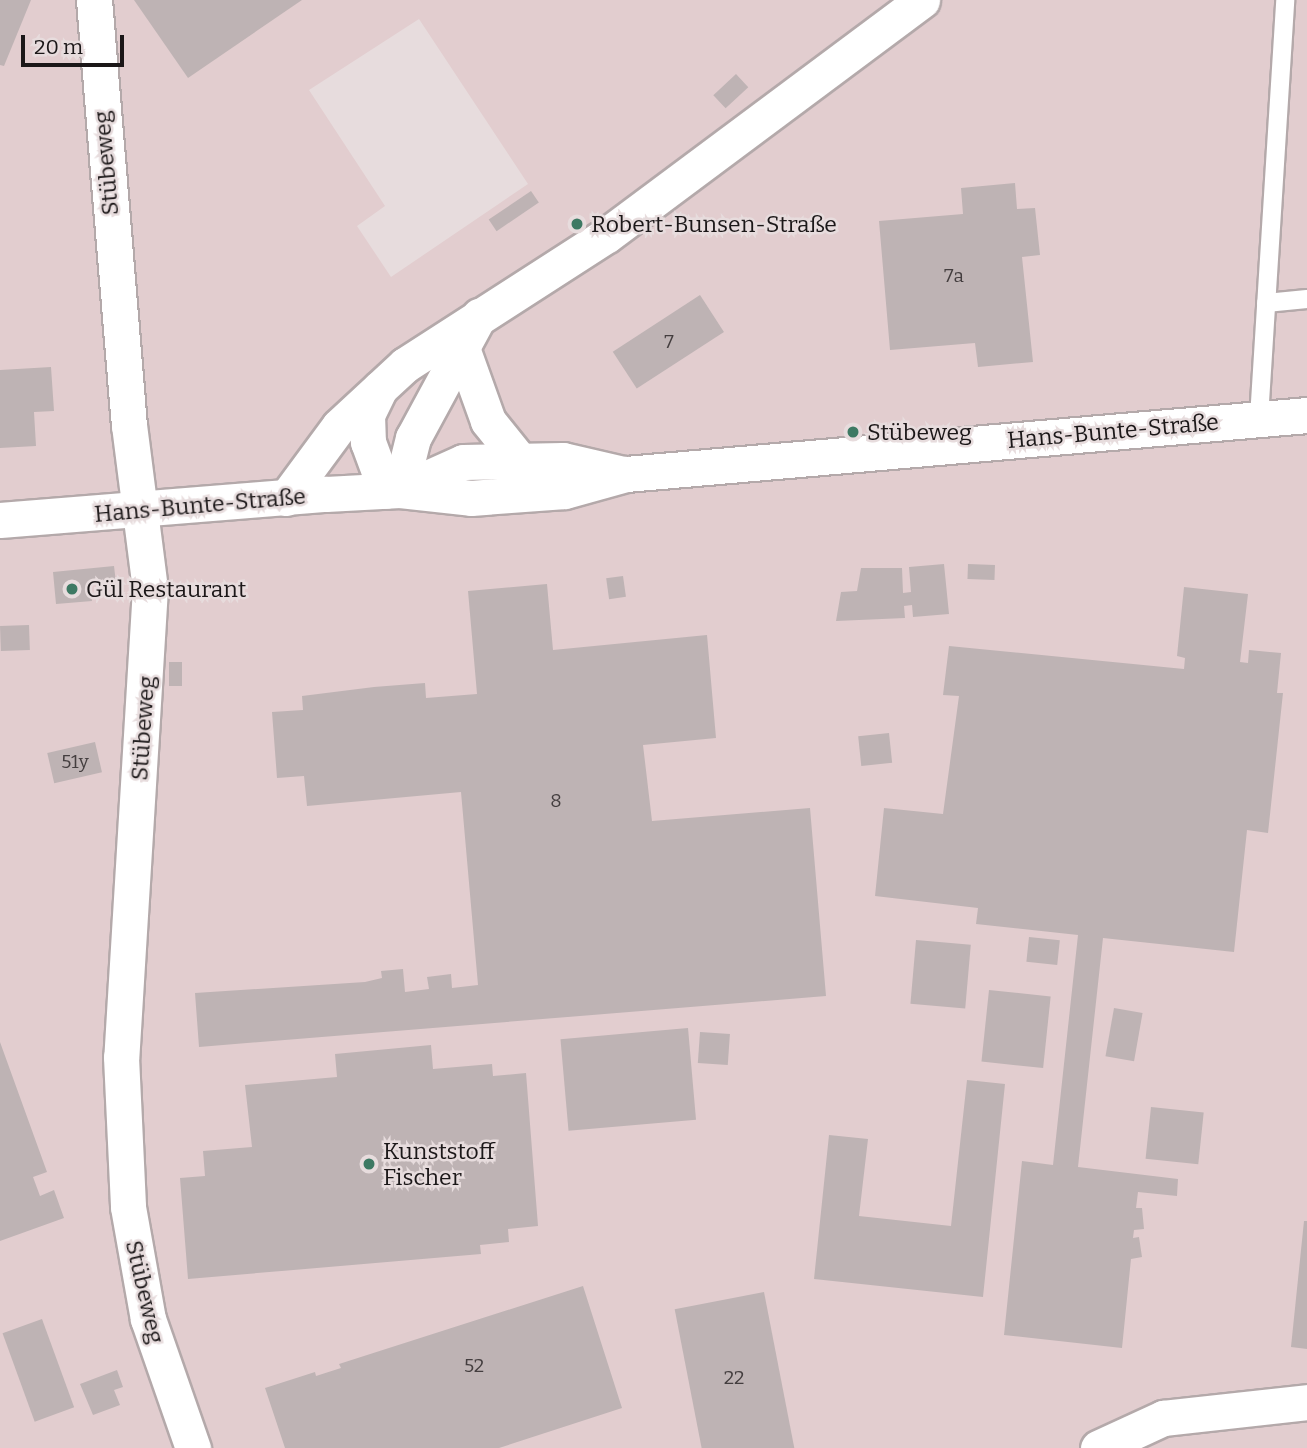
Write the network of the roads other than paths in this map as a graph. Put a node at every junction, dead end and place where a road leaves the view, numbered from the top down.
1 (94, 0) edge
2 (922, 0) edge
3 (1285, 0) edge
4 (1307, 299) edge
5 (1266, 303) junction
6 (479, 316) junction
7 (463, 351) junction
8 (380, 388) junction
9 (1307, 415) edge
10 (1259, 418) junction
11 (521, 462) junction
12 (626, 474) junction
13 (393, 491) junction
14 (286, 498) junction
15 (140, 511) junction
16 (0, 520) edge
17 (1307, 1402) edge
18 (192, 1448) edge
19 (1098, 1448) edge

1 - 15 street, Stübeweg
2 - 6 street
3 - 5 lane
4 - 5 lane
5 - 10 lane
6 - 7 street
6 - 8 street
7 - 11 street
7 - 13 street
8 - 13 street
8 - 14 street
9 - 10 street, Hans-Bunte-Straße
10 - 12 street, Hans-Bunte-Straße
11 - 12 street, Hans-Bunte-Straße
11 - 13 street, Hans-Bunte-Straße
12 - 13 street, Hans-Bunte-Straße
13 - 14 street, Hans-Bunte-Straße
14 - 15 street, Hans-Bunte-Straße
15 - 16 street, Hans-Bunte-Straße
15 - 18 street, Stübeweg
17 - 19 street

